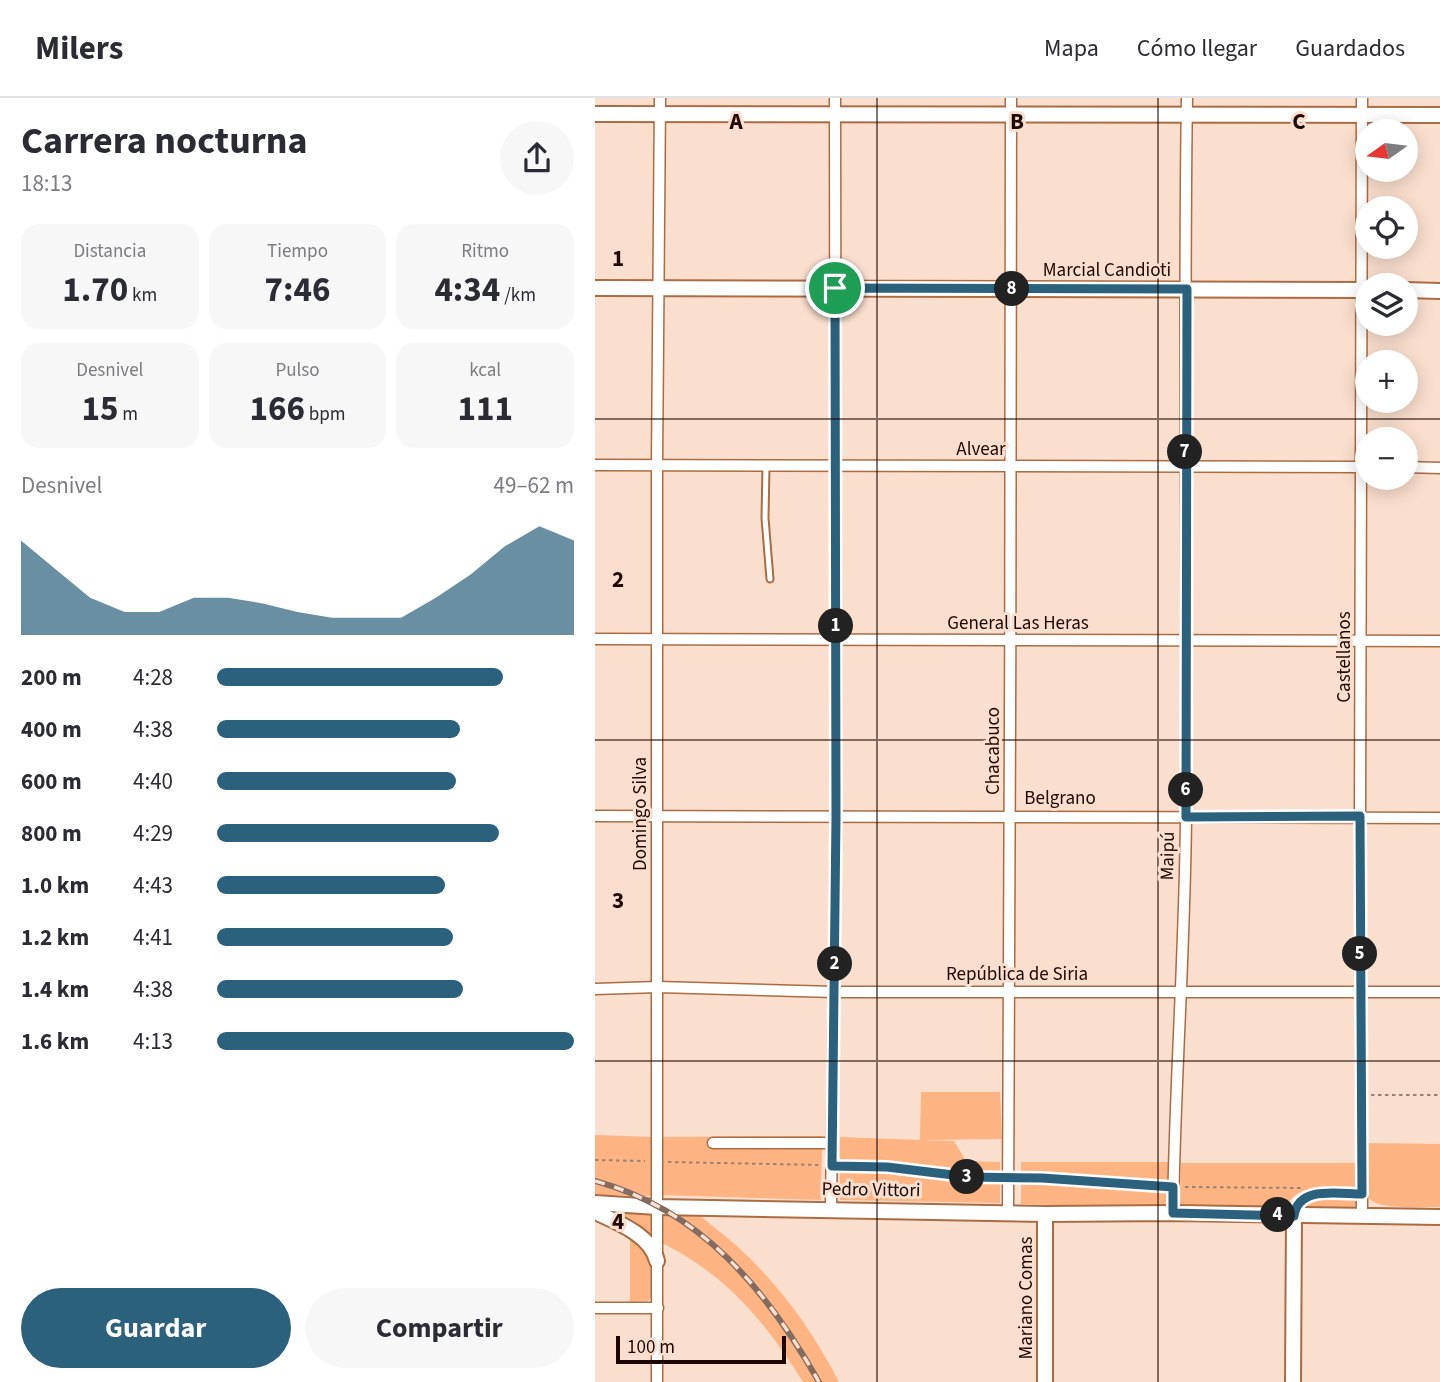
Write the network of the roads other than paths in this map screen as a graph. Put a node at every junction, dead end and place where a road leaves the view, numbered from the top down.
1 (660, 98) edge
2 (835, 98) edge
3 (1011, 98) edge
4 (1187, 98) edge
5 (1362, 98) edge
6 (595, 114) edge
7 (660, 114) junction
8 (1011, 115) junction
9 (1362, 115) junction
10 (1440, 115) edge
11 (835, 116) junction
12 (1187, 116) junction
13 (1364, 273) edge
14 (595, 288) edge
15 (658, 288) junction
16 (835, 288) junction
17 (1009, 289) junction
18 (1187, 289) junction
19 (1355, 290) edge
20 (1418, 290) edge
21 (1440, 290) edge
22 (1364, 336) edge
23 (1365, 427) edge
24 (595, 465) edge
25 (657, 465) junction
26 (766, 466) junction
27 (836, 466) junction
28 (1010, 466) junction
29 (1355, 467) edge
30 (1418, 467) edge
31 (1185, 468) junction
32 (1440, 468) edge
33 (1365, 490) edge
34 (769, 579) dead end
35 (595, 639) edge
36 (658, 639) junction
37 (836, 640) junction
38 (1010, 640) junction
39 (1185, 640) junction
40 (1362, 641) junction
41 (1440, 641) edge
42 (595, 816) edge
43 (658, 816) junction
44 (1011, 816) junction
45 (1360, 816) junction
46 (836, 817) junction
47 (1186, 817) junction
48 (1440, 818) edge
49 (658, 987) junction
50 (595, 989) edge
51 (1009, 991) junction
52 (1182, 991) junction
53 (1361, 991) junction
54 (835, 992) junction
55 (1440, 992) edge
56 (713, 1143) dead end
57 (832, 1143) junction
58 (1362, 1194) junction
59 (595, 1203) edge
60 (657, 1207) junction
61 (831, 1209) junction
62 (595, 1212) edge
63 (1008, 1213) junction
64 (1173, 1213) junction
65 (1045, 1214) junction
66 (1294, 1216) junction
67 (1362, 1217) junction
68 (1440, 1217) edge
69 (657, 1261) junction
70 (595, 1308) edge
71 (658, 1308) junction
72 (657, 1382) edge
73 (1045, 1382) edge
74 (1293, 1382) edge

1 - 7 street, Domingo Silva
2 - 11 street
3 - 8 street, Chacabuco
4 - 12 street, Maipú
5 - 9 street, Castellanos
6 - 7 main road
7 - 11 main road
7 - 15 street, Domingo Silva
8 - 11 main road
8 - 12 main road
8 - 17 street, Chacabuco
9 - 10 main road
9 - 12 main road
9 - 13 street, Castellanos
11 - 16 street
12 - 18 street, Maipú
14 - 15 main road, Marcial Candioti
15 - 16 main road, Marcial Candioti
15 - 25 street, Domingo Silva
16 - 17 main road, Marcial Candioti
16 - 27 street
17 - 18 main road, Marcial Candioti
17 - 28 street, Chacabuco
18 - 19 main road, Marcial Candioti
18 - 31 street, Maipú
20 - 21 main road
22 - 23 street, Castellanos
24 - 25 street, Alvear
25 - 26 street, Alvear
25 - 36 street, Domingo Silva
26 - 27 street, Alvear
26 - 34 lane
27 - 28 street, Alvear
27 - 37 street
28 - 31 street, Alvear
28 - 38 street, Chacabuco
29 - 31 street, Alvear
30 - 32 street
31 - 39 street, Maipú
33 - 40 street, Castellanos
35 - 36 street, General Las Heras
36 - 37 street, General Las Heras
36 - 43 street, Domingo Silva
37 - 38 street, General Las Heras
37 - 46 street
38 - 39 street, General Las Heras
38 - 44 street, Chacabuco
39 - 40 street, General Las Heras
39 - 47 street, Maipú
40 - 41 street, General Las Heras
40 - 45 street, Castellanos
42 - 43 street, Belgrano
43 - 46 street, Belgrano
43 - 49 street, Domingo Silva
44 - 46 street, Belgrano
44 - 47 street, Belgrano
44 - 51 street, Chacabuco
45 - 47 street, Belgrano
45 - 48 street, Belgrano
45 - 53 street, Castellanos
46 - 54 street
47 - 52 street, Maipú
49 - 50 street, República de Siria
49 - 54 street, República de Siria
49 - 60 street, Domingo Silva
51 - 52 street, República de Siria
51 - 54 street, República de Siria
51 - 63 street, Chacabuco
52 - 53 street, República de Siria
52 - 64 street, Maipú
53 - 55 street, República de Siria
53 - 58 street, Castellanos
54 - 57 street
56 - 57 street
57 - 61 street
58 - 66 street
58 - 67 street, Castellanos
59 - 60 main road, Pedro Vittori
60 - 61 main road, Pedro Vittori
60 - 69 street, Domingo Silva
61 - 63 main road, Pedro Vittori
62 - 69 main road
63 - 65 main road, Pedro Vittori
64 - 65 main road, Pedro Vittori
64 - 66 main road, Pedro Vittori
65 - 73 main road, Mariano Comas
66 - 67 main road, Pedro Vittori
66 - 74 main road
67 - 68 main road, Pedro Vittori
69 - 71 street, Domingo Silva
70 - 71 street
71 - 72 street, Domingo Silva

